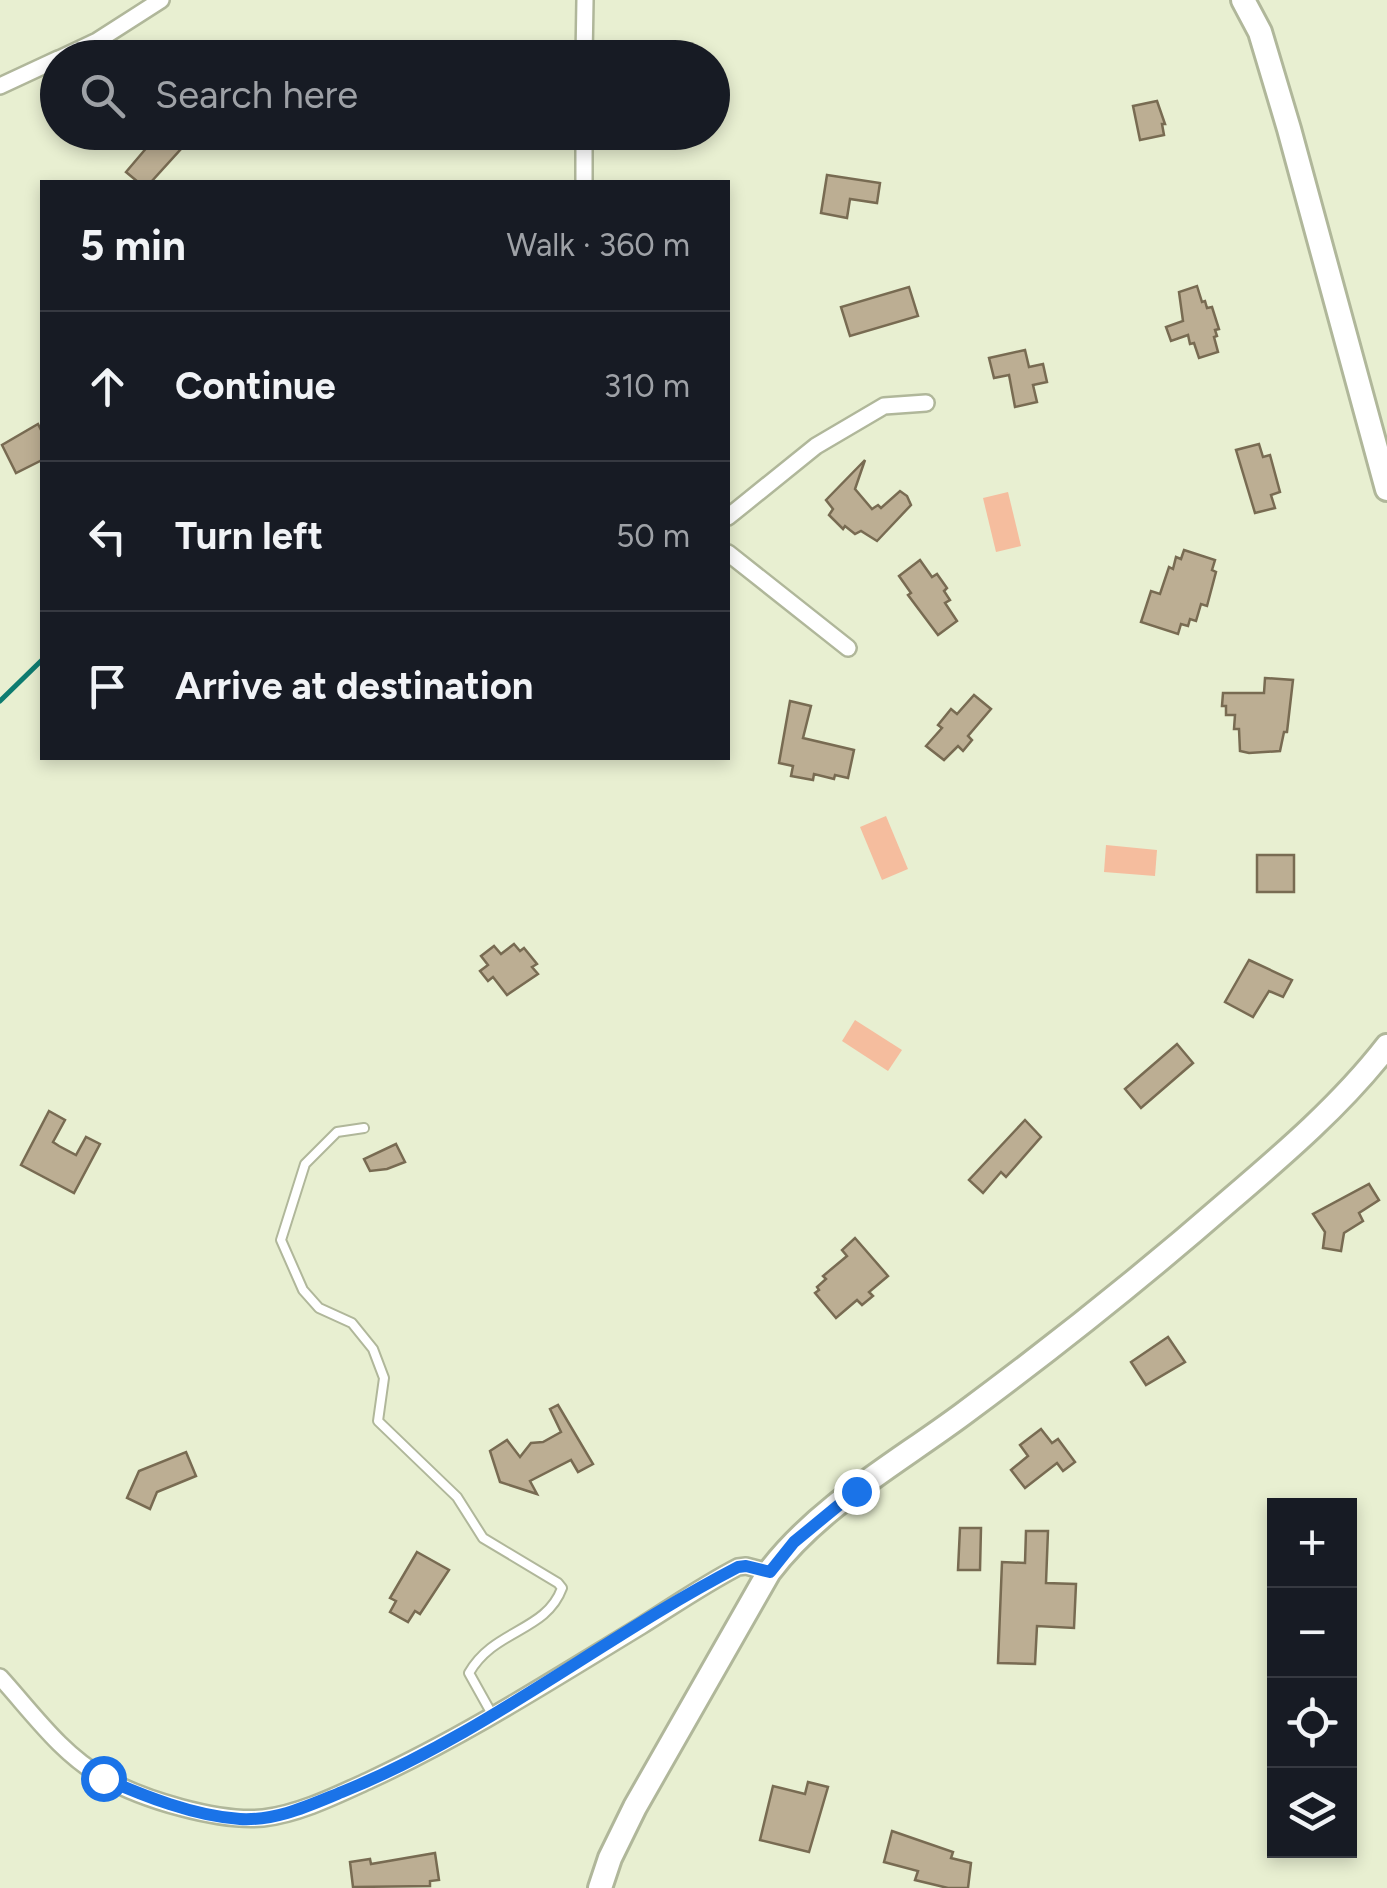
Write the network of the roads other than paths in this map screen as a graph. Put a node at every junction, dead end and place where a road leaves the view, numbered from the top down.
1 (160, 0) edge
2 (585, 0) edge
3 (1244, 0) edge
4 (1259, 0) edge
5 (1260, 32) junction
6 (99, 40) edge
7 (584, 40) edge
8 (40, 67) edge
9 (0, 86) edge
10 (584, 150) edge
11 (584, 180) edge
12 (926, 402) dead end
13 (1387, 490) edge
14 (730, 516) edge
15 (730, 555) edge
16 (848, 648) dead end
17 (1387, 1046) edge
18 (364, 1128) dead end
19 (770, 1572) junction
20 (0, 1677) edge
21 (493, 1716) junction
22 (600, 1888) edge

1 - 6 street
2 - 7 street
3 - 5 main road
4 - 5 main road
5 - 13 main road
8 - 9 street
10 - 11 street
12 - 14 street
15 - 16 street
17 - 19 main road
18 - 21 lane
19 - 21 street
19 - 22 main road
20 - 21 street

